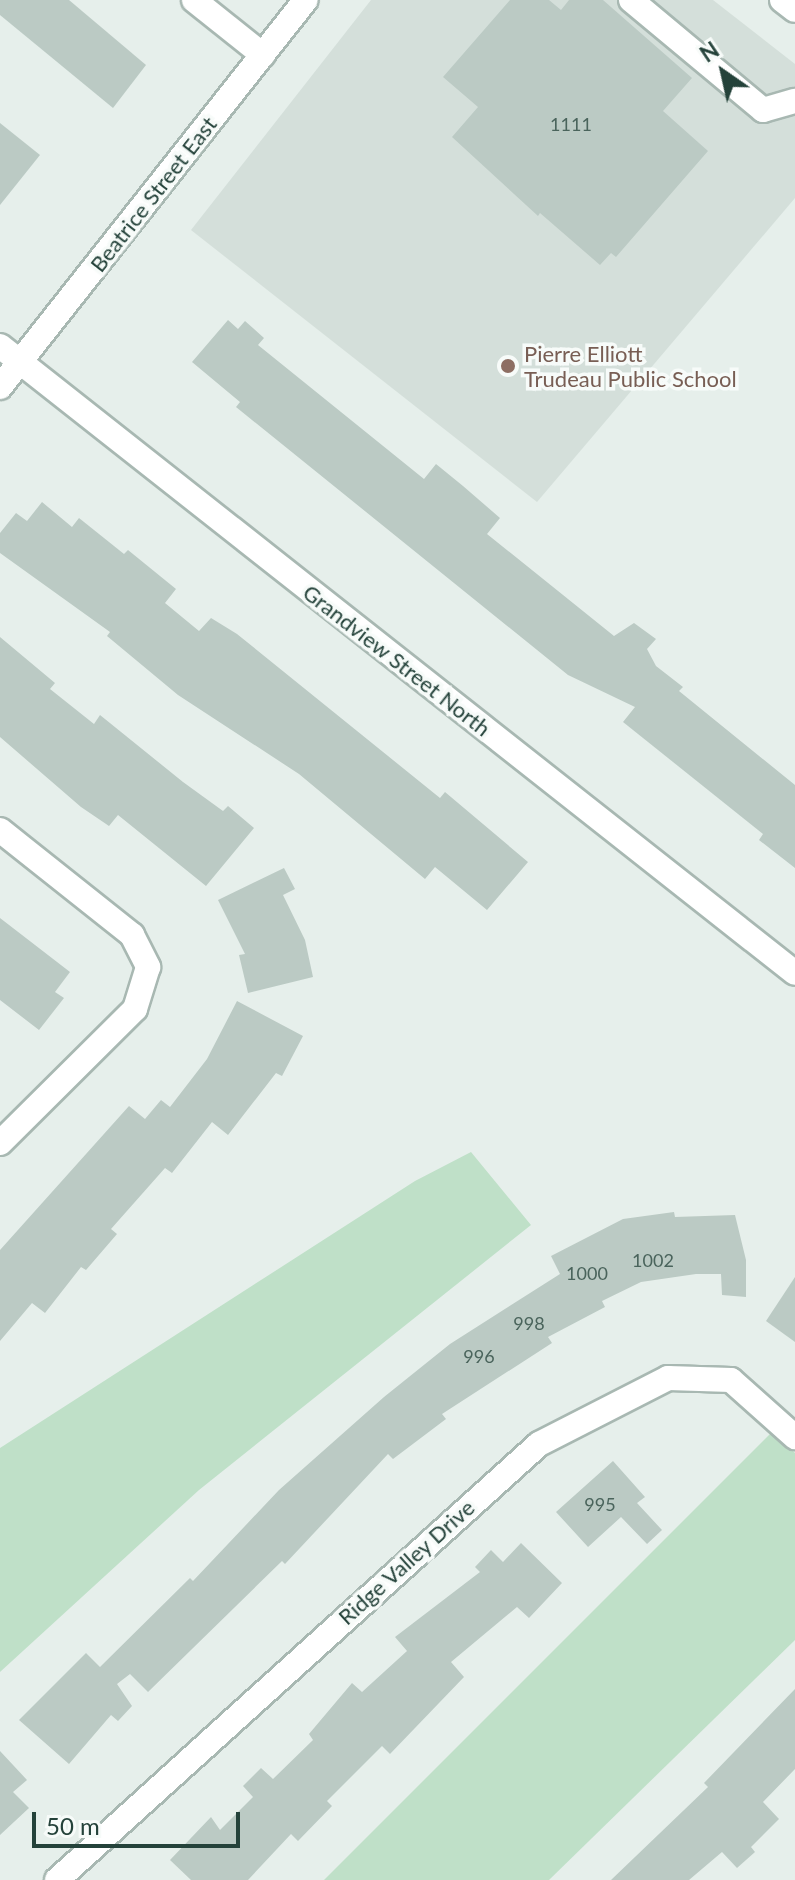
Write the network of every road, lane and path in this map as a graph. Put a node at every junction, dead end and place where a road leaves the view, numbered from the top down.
1 (194, 0) edge
2 (306, 0) edge
3 (631, 0) edge
4 (782, 0) edge
5 (795, 10) edge
6 (263, 55) junction
7 (795, 101) edge
8 (0, 346) edge
9 (20, 361) junction
10 (0, 387) edge
11 (0, 830) edge
12 (795, 973) edge
13 (0, 1143) edge
14 (795, 1437) edge
15 (57, 1880) edge

1 - 6 street
2 - 6 street, Beatrice Street East
3 - 7 street
4 - 5 street
6 - 9 street, Beatrice Street East
8 - 9 street, Grandview Street North
9 - 10 street, Beatrice Street East
9 - 12 street, Grandview Street North
11 - 13 street
14 - 15 street, Ridge Valley Drive

